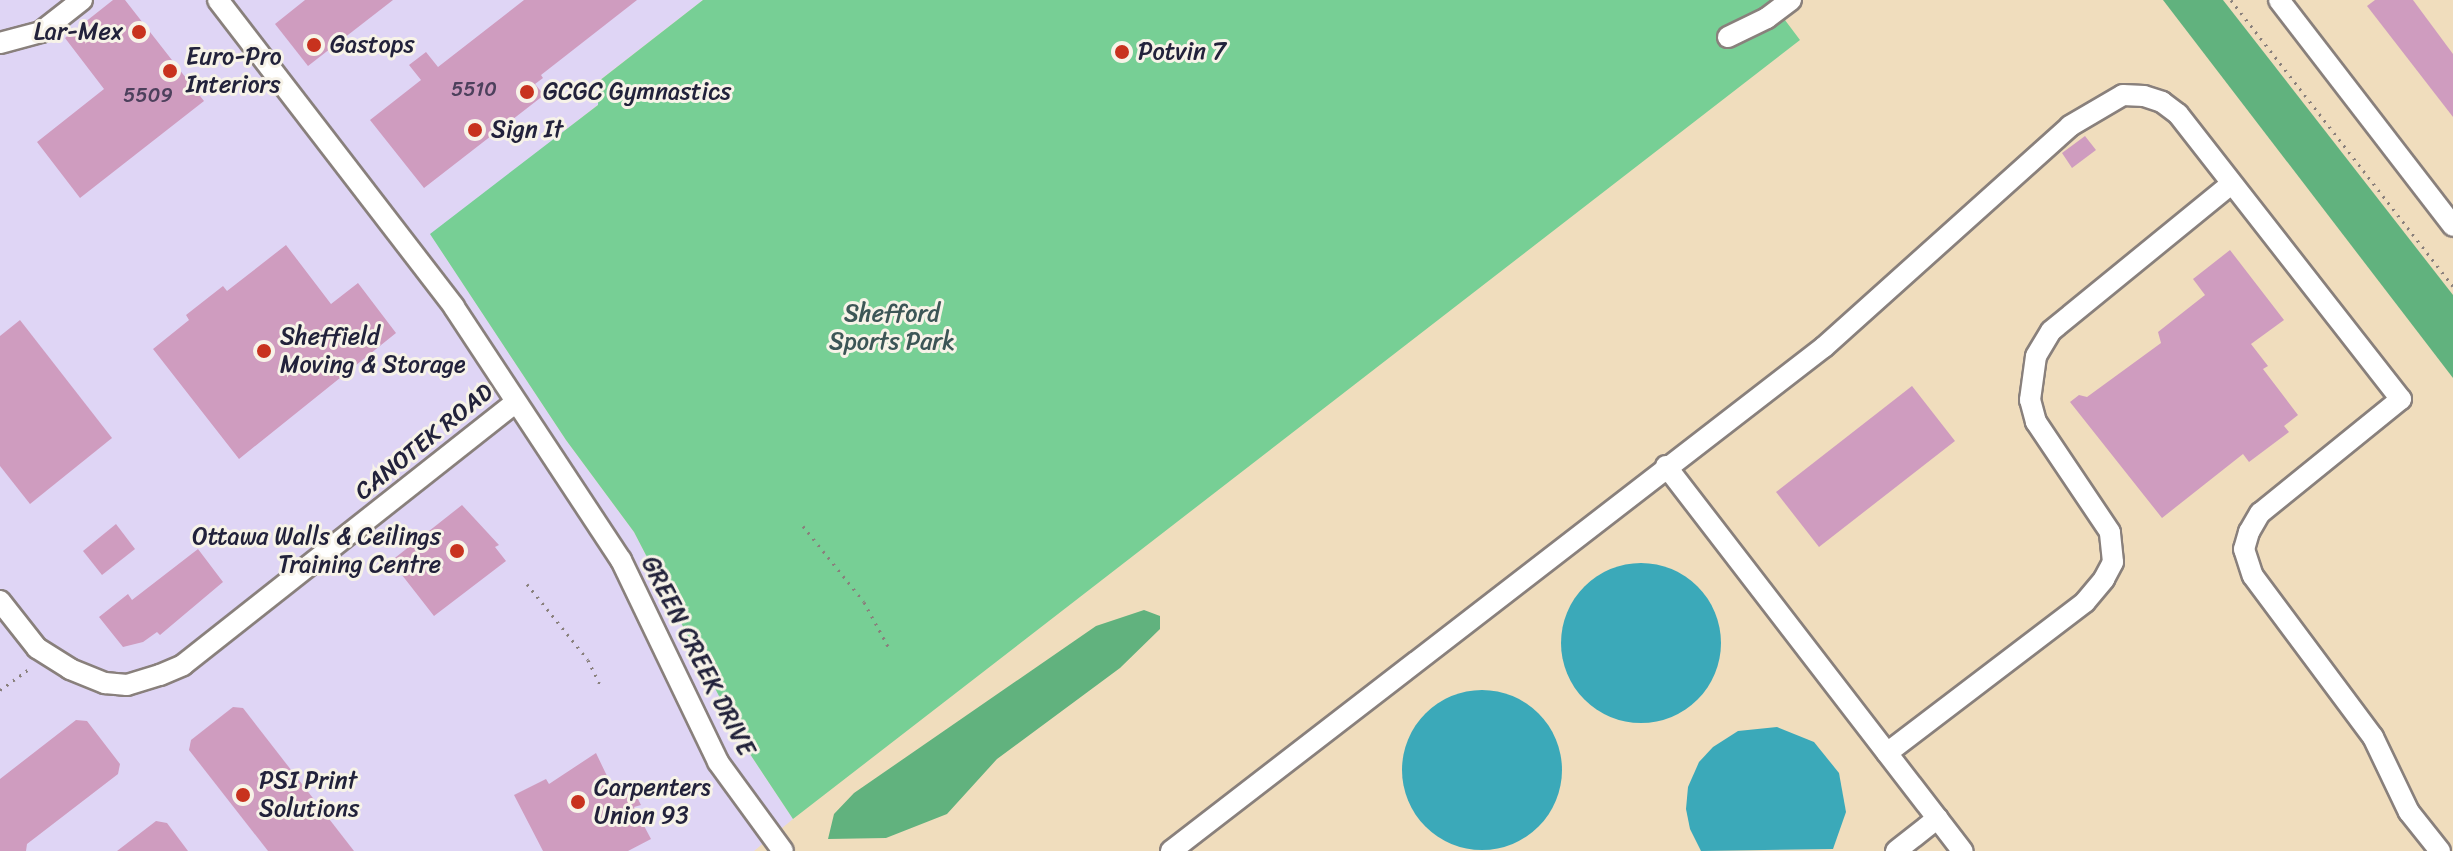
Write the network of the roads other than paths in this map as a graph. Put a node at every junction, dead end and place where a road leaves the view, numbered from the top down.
1 (82, 0) edge
2 (218, 0) edge
3 (1791, 0) edge
4 (2279, 0) edge
5 (1728, 37) dead end
6 (0, 43) edge
7 (2231, 184) junction
8 (2453, 226) edge
9 (515, 403) junction
10 (1666, 466) junction
11 (0, 601) edge
12 (1887, 753) junction
13 (1938, 818) junction
14 (783, 851) edge
15 (1171, 851) edge
16 (1896, 851) edge
17 (1963, 851) edge
18 (2440, 851) edge

1 - 6 street
2 - 9 street, CANOTEK ROAD
3 - 5 street
4 - 8 street
7 - 10 street
7 - 12 street
7 - 18 street
9 - 11 street, CANOTEK ROAD
9 - 14 street, GREEN CREEK DRIVE
10 - 12 street
10 - 15 street
12 - 13 street
13 - 16 street
13 - 17 street

